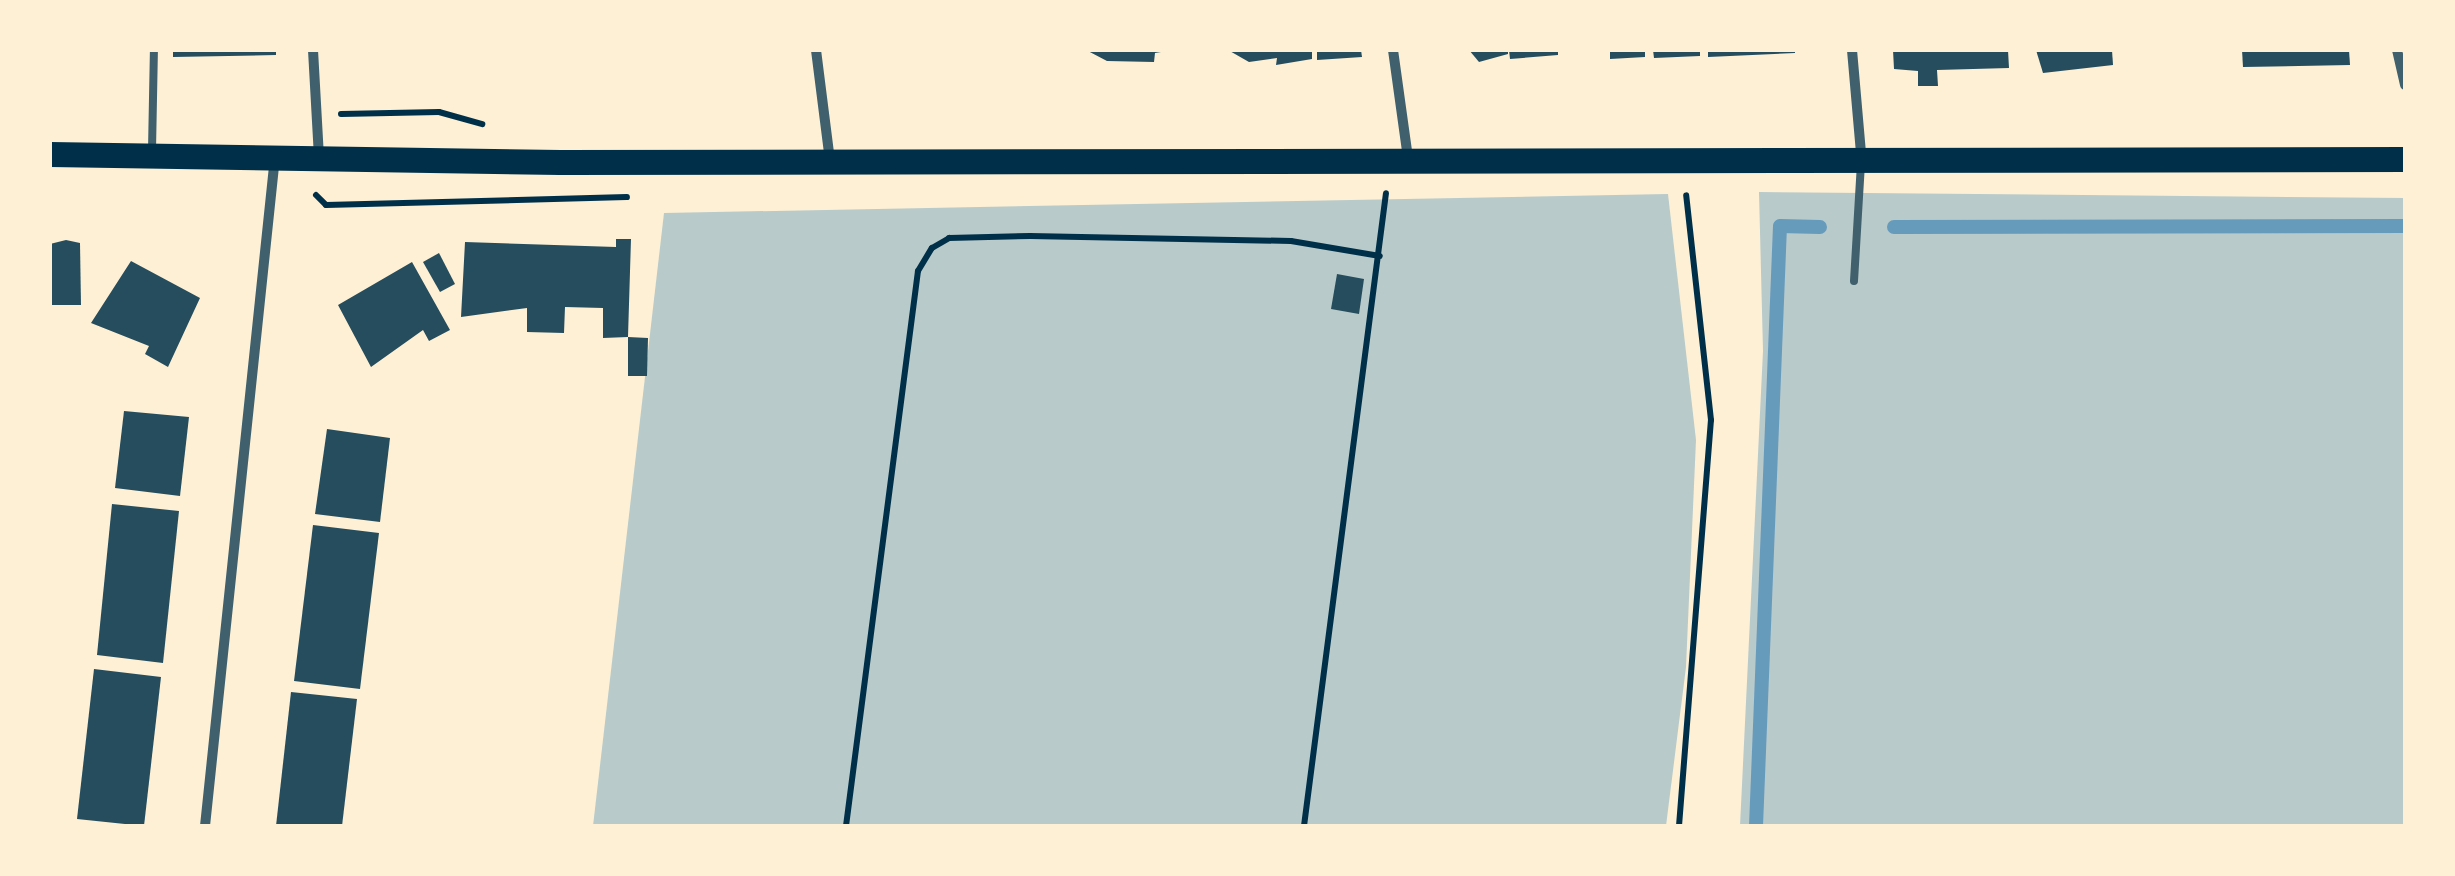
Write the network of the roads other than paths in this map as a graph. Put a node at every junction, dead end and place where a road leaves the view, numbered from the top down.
1 (154, 50) edge
2 (313, 50) edge
3 (816, 50) edge
4 (1393, 50) edge
5 (1852, 50) edge
6 (2396, 50) edge
7 (2405, 85) edge
8 (1862, 153) junction
9 (50, 154) edge
10 (152, 154) junction
11 (275, 156) junction
12 (1408, 158) junction
13 (319, 159) junction
14 (2405, 159) edge
15 (830, 161) junction
16 (1854, 281) dead end
17 (204, 826) edge

1 - 10 lane
2 - 13 street
3 - 15 street
4 - 12 street
5 - 8 street
6 - 7 street
8 - 12 main road
8 - 14 main road
8 - 16 lane
9 - 10 main road
10 - 11 main road
11 - 13 main road
11 - 17 street
12 - 15 main road
13 - 15 main road

